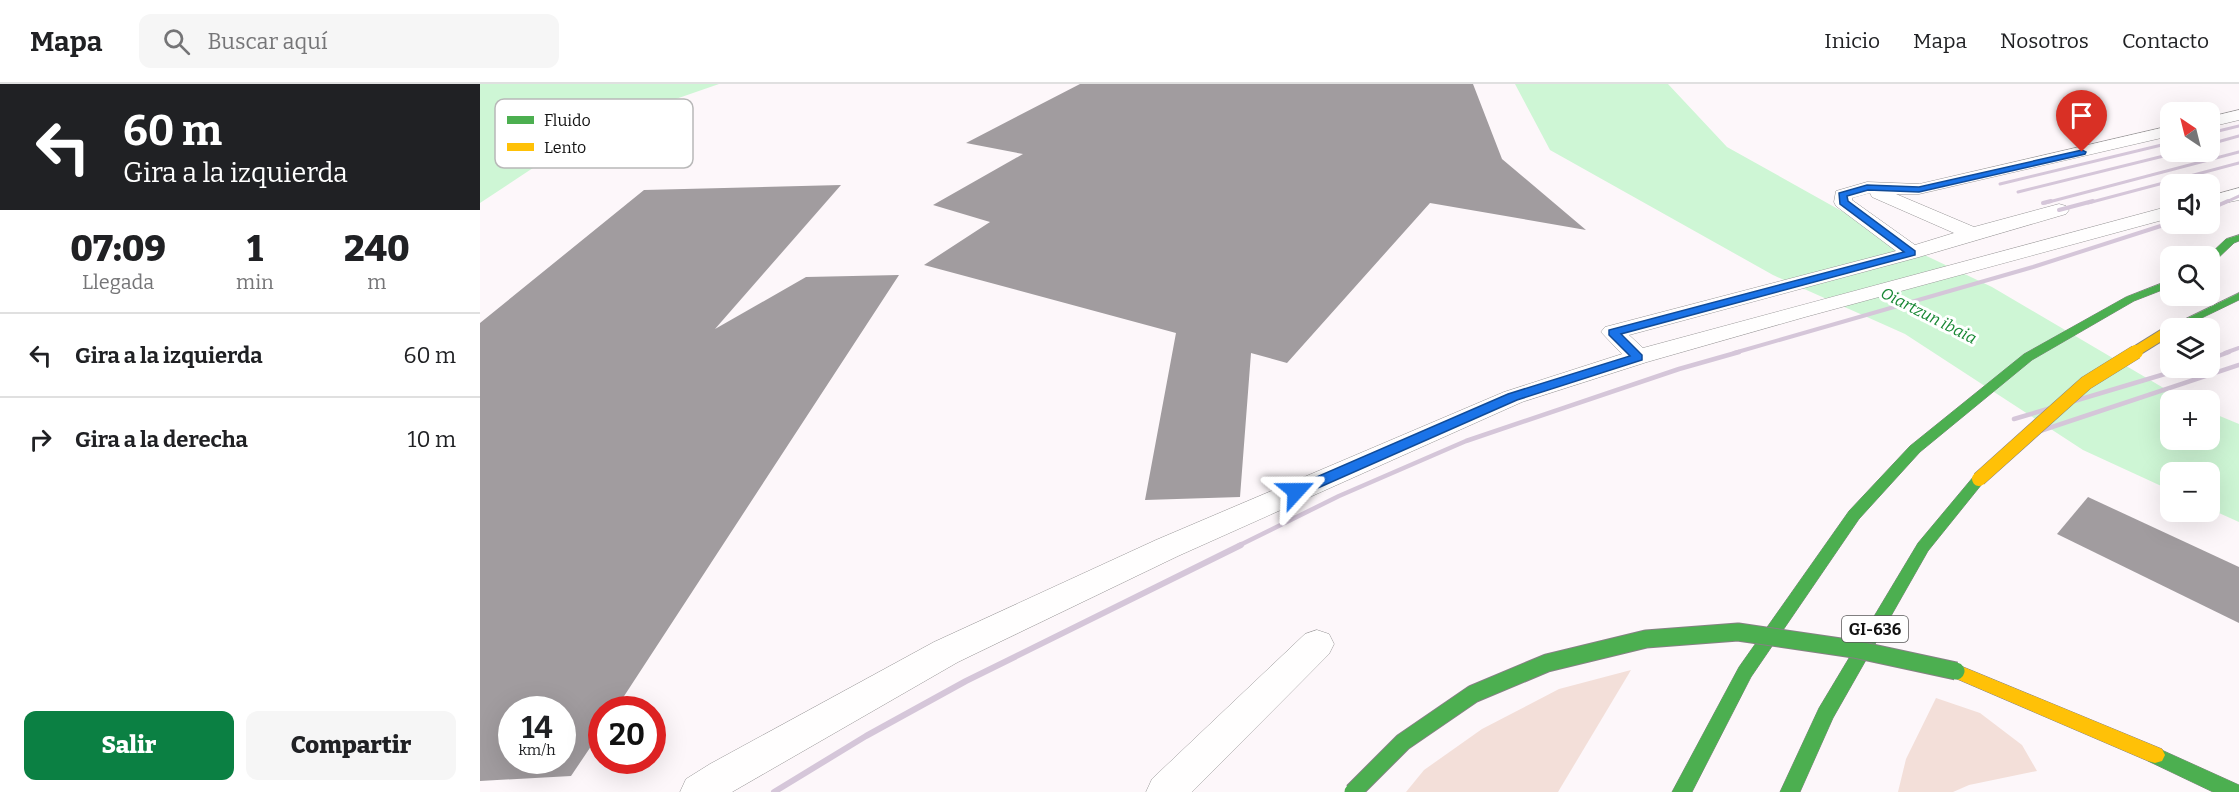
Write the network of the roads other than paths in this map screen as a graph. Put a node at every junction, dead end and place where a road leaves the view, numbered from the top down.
1 (2239, 115) edge
2 (2220, 120) edge
3 (2160, 133) edge
4 (1867, 187) junction
5 (2239, 194) edge
6 (2220, 199) edge
7 (2059, 210) dead end
8 (2160, 215) edge
9 (1972, 234) junction
10 (2239, 238) edge
11 (2220, 250) edge
12 (1910, 253) junction
13 (2229, 263) dead end
14 (2220, 266) edge
15 (2160, 287) edge
16 (2239, 296) edge
17 (1791, 299) junction
18 (2193, 318) edge
19 (2160, 336) edge
20 (1317, 644) dead end
21 (700, 792) edge
22 (1166, 792) edge
23 (1353, 792) edge
24 (1682, 792) edge
25 (1790, 792) edge
26 (2233, 792) edge

1 - 2 lane
3 - 4 lane
4 - 9 lane
4 - 12 lane
5 - 6 lane
7 - 9 lane
8 - 17 lane
9 - 12 lane
10 - 11 main road
12 - 17 lane
13 - 14 main road
15 - 24 main road
16 - 18 main road, GI-636
17 - 21 lane
19 - 25 main road, GI-636, bridge
20 - 22 lane
23 - 26 main road, bridge

